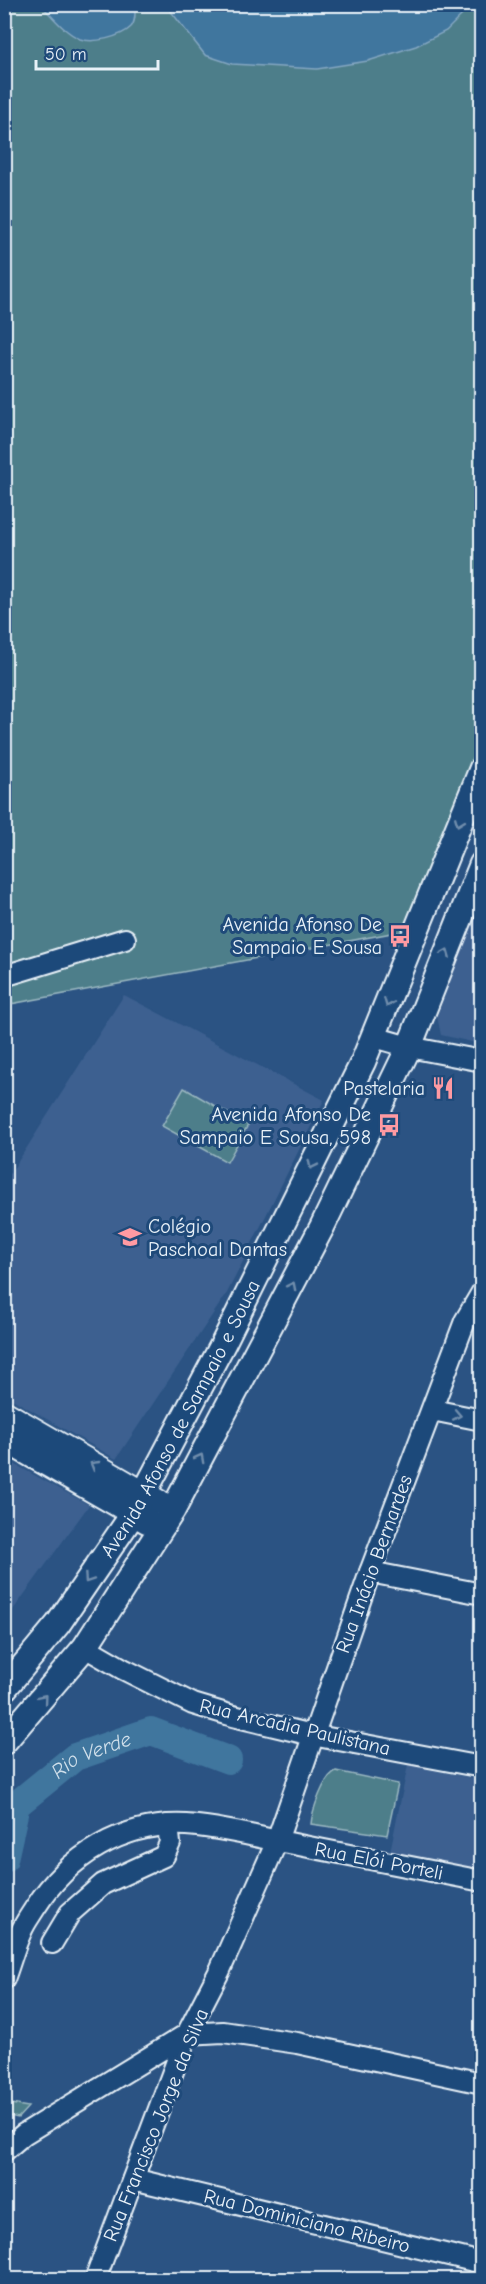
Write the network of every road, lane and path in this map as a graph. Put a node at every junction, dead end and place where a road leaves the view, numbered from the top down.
1 (482, 768) edge
2 (482, 864) edge
3 (125, 939) dead end
4 (4, 976) edge
5 (374, 1037) junction
6 (409, 1047) junction
7 (482, 1061) edge
8 (482, 1292) edge
9 (432, 1410) junction
10 (4, 1413) edge
11 (482, 1420) edge
12 (4, 1439) edge
13 (139, 1504) junction
14 (167, 1520) junction
15 (370, 1572) junction
16 (482, 1594) edge
17 (85, 1647) junction
18 (4, 1689) edge
19 (312, 1735) junction
20 (4, 1742) edge
21 (482, 1767) edge
22 (168, 1826) junction
23 (277, 1841) junction
24 (482, 1881) edge
25 (52, 1943) dead end
26 (4, 1979) edge
27 (188, 2034) junction
28 (482, 2083) edge
29 (14, 2133) edge
30 (4, 2151) edge
31 (133, 2179) junction
32 (482, 2263) edge
33 (95, 2280) edge

1 -> 5 main road, Avenida Afonso de Sampaio e Sousa
6 -> 2 main road, Avenida Afonso de Sampaio e Sousa
3 - 4 street
5 - 6 street
5 -> 13 main road, Avenida Afonso de Sampaio e Sousa
6 - 7 street
14 -> 6 main road, Avenida Afonso de Sampaio e Sousa
8 - 9 street, Rua Inácio Bernardes
9 -> 11 street
9 - 15 street, Rua Inácio Bernardes
13 -> 10 main road
12 - 13 main road
13 - 14 main road
13 -> 18 main road, Avenida Afonso de Sampaio e Sousa
14 - 17 main road, Avenida Afonso de Sampaio e Sousa
15 - 16 street
15 - 19 street, Rua Inácio Bernardes
17 - 19 street, Rua Arcadia Paulistana
20 -> 17 main road, Avenida Afonso de Sampaio e Sousa
19 - 21 street, Rua Arcadia Paulistana
19 - 23 street, Rua Inácio Bernardes
22 - 23 street, Rua Elói Porteli
22 - 25 street
22 - 26 street, Rua Elói Porteli
23 - 24 street, Rua Elói Porteli
23 - 27 street, Rua Francisco Jorge da Silva
27 - 28 street
27 - 29 street
27 - 31 street, Rua Francisco Jorge da Silva
29 - 30 street
31 - 32 street, Rua Dominiciano Ribeiro
31 - 33 street, Rua Francisco Jorge da Silva

